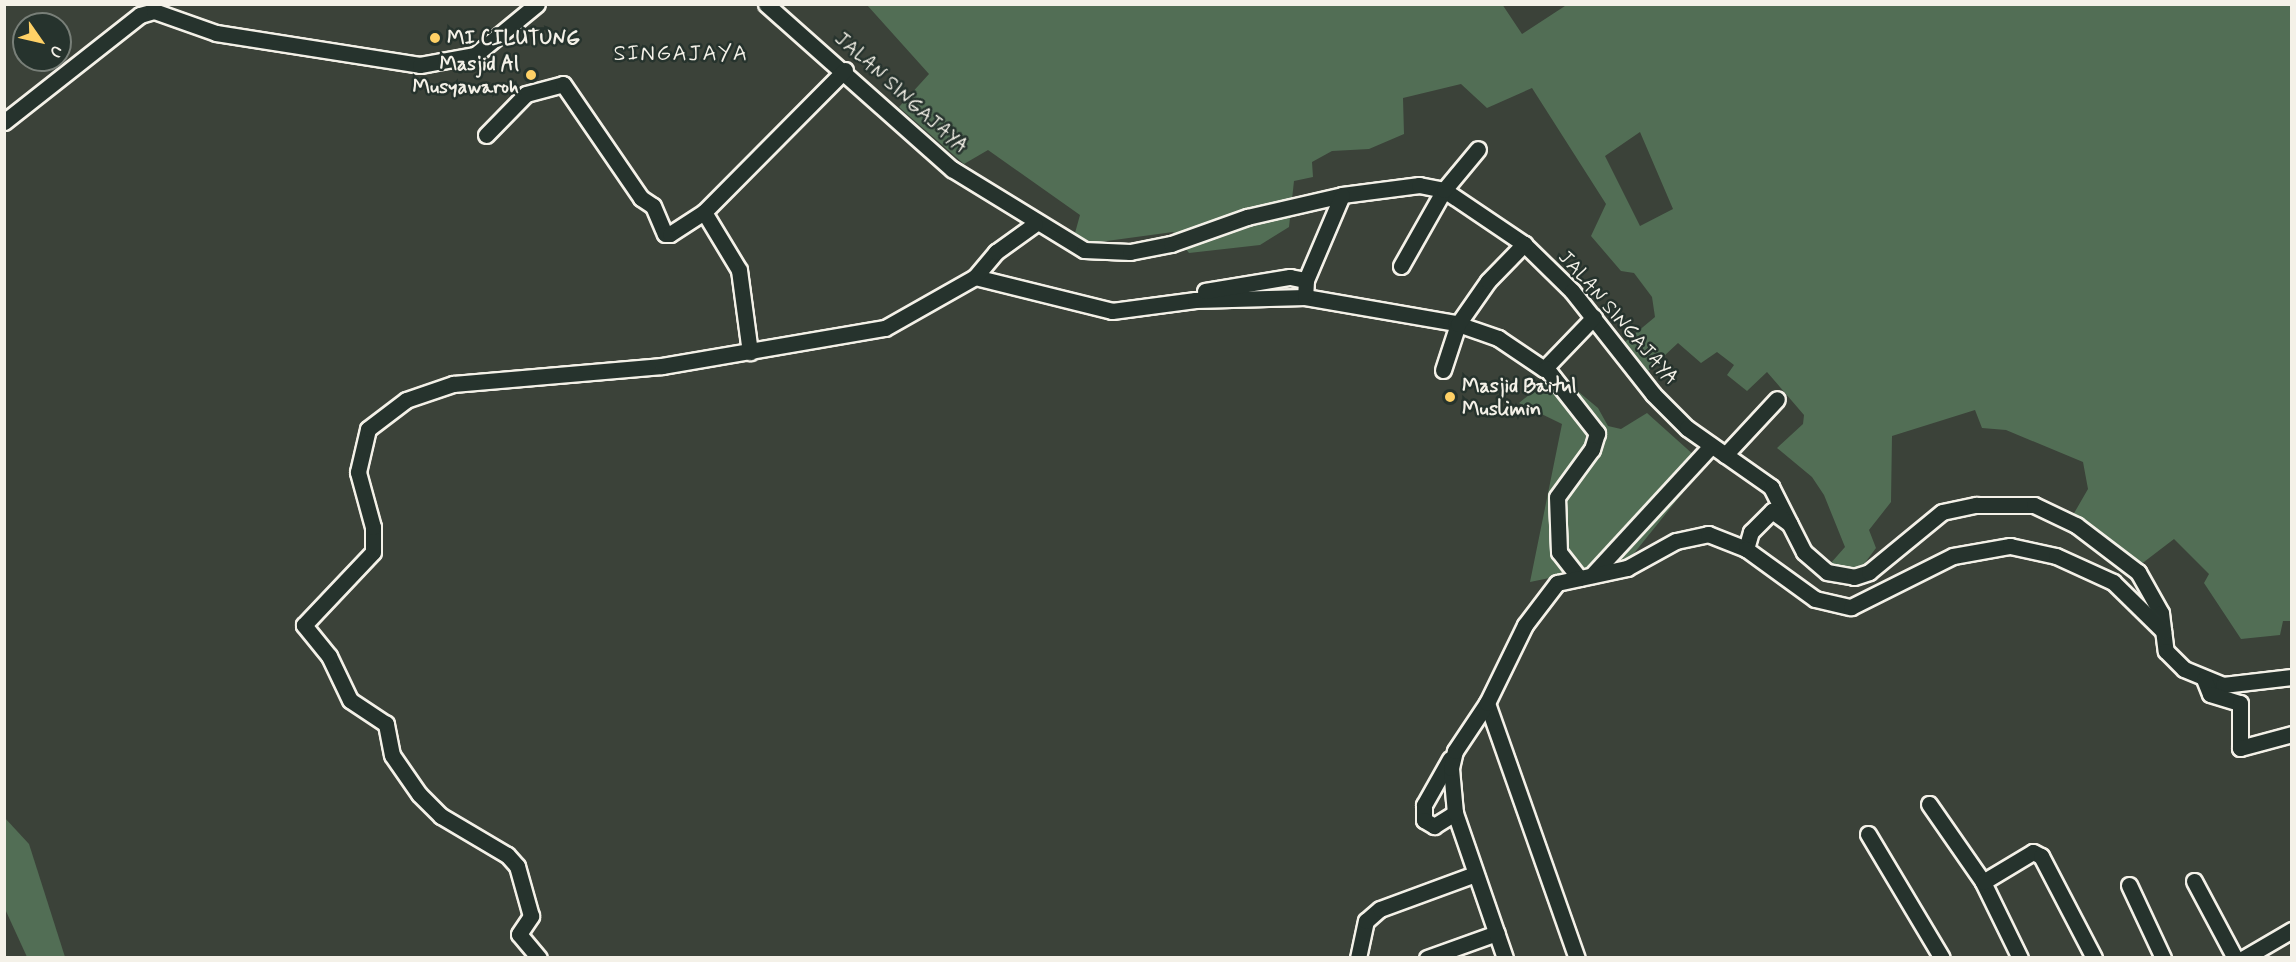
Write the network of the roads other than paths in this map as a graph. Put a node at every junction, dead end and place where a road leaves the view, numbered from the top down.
1 (537, 4) edge
2 (766, 4) edge
3 (155, 8) edge
4 (845, 70) junction
5 (4, 122) edge
6 (486, 135) dead end
7 (1478, 149) dead end
8 (1444, 190) junction
9 (1342, 195) junction
10 (704, 212) junction
11 (1035, 224) junction
12 (1524, 244) junction
13 (1401, 266) dead end
14 (975, 277) junction
15 (1306, 279) junction
16 (1201, 291) dead end
17 (1305, 297) junction
18 (1594, 316) junction
19 (1458, 324) junction
20 (750, 352) junction
21 (1546, 368) junction
22 (1443, 370) dead end
23 (1777, 399) dead end
24 (1711, 446) junction
25 (1725, 455) junction
26 (1792, 526) junction
27 (1746, 549) junction
28 (1585, 577) junction
29 (2163, 631) junction
30 (2292, 677) edge
31 (2204, 679) junction
32 (1487, 703) junction
33 (2292, 734) edge
34 (1455, 751) junction
35 (1929, 804) dead end
36 (1455, 813) junction
37 (1868, 834) dead end
38 (1475, 874) junction
39 (2194, 881) dead end
40 (1983, 882) junction
41 (2129, 885) dead end
42 (2292, 930) edge
43 (1497, 933) junction
44 (539, 957) edge
45 (1358, 957) edge
46 (1427, 957) edge
47 (1505, 957) edge
48 (1577, 957) edge
49 (1942, 957) edge
50 (2020, 957) edge
51 (2094, 957) edge
52 (2163, 957) edge
53 (2235, 957) edge
54 (2244, 957) edge

1 - 3 street
2 - 4 street, JALAN SINGAJAYA
3 - 5 street
4 - 10 street
4 - 11 street, JALAN SINGAJAYA
6 - 10 street
7 - 8 street
8 - 9 street, JALAN SINGAJAYA
8 - 12 street, JALAN SINGAJAYA
8 - 13 street
9 - 11 street, JALAN SINGAJAYA
9 - 15 street
10 - 20 street
11 - 14 street
12 - 18 street, JALAN SINGAJAYA
12 - 19 street
14 - 17 street
14 - 20 street
15 - 16 street
15 - 17 street
17 - 19 street
18 - 21 street
18 - 24 street, JALAN SINGAJAYA
19 - 21 street
19 - 22 street
20 - 44 street
21 - 28 street
23 - 25 street
24 - 25 street, JALAN SINGAJAYA
24 - 28 street
25 - 26 street, JALAN SINGAJAYA
26 - 27 street
26 - 29 street, JALAN SINGAJAYA
27 - 28 street
27 - 29 street
28 - 32 street
29 - 31 street, JALAN SINGAJAYA
30 - 31 street, JALAN SINGAJAYA
31 - 33 street
32 - 34 street
32 - 48 street
34 - 36 street
34 - 36 street
35 - 40 street
36 - 38 street
37 - 49 street
38 - 43 street
38 - 45 street
39 - 53 street
40 - 50 street
40 - 51 street
41 - 52 street
42 - 54 street
43 - 46 street
43 - 47 street

